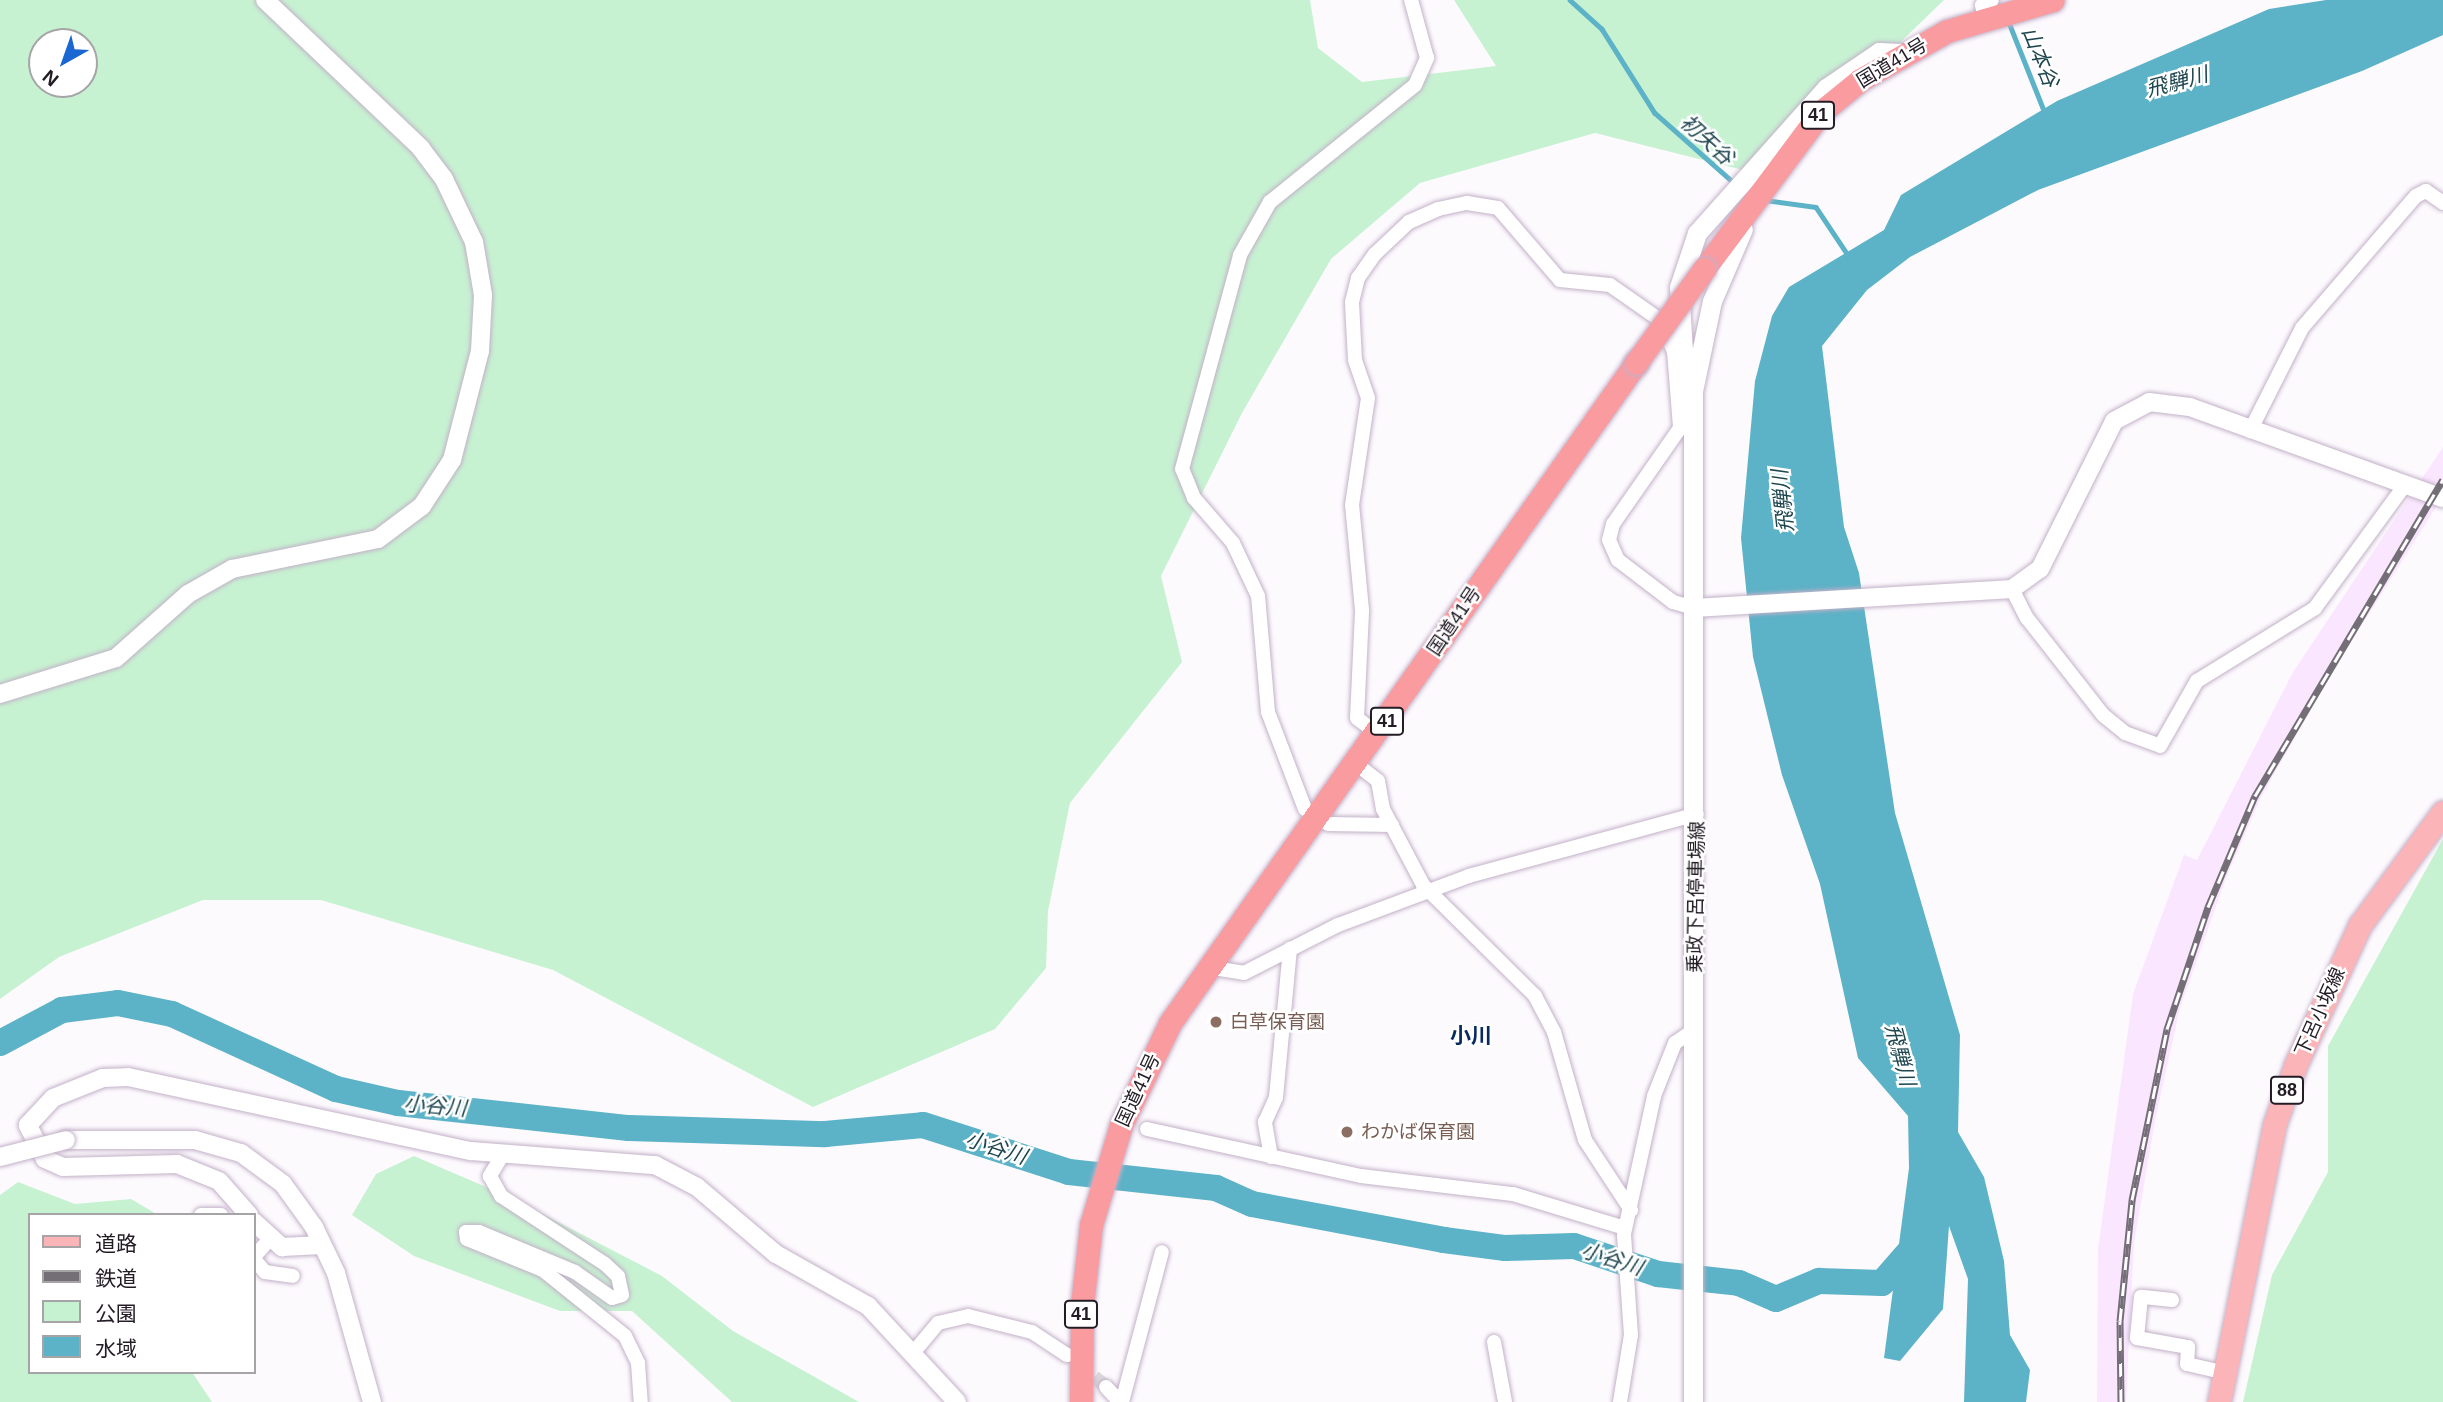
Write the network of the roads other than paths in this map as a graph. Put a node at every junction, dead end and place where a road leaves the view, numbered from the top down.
1 (265, 0) edge
2 (1411, 0) edge
3 (2053, 0) edge
4 (1988, 9) edge
5 (1899, 53) junction
6 (1756, 197) junction
7 (2441, 197) edge
8 (1693, 391) junction
9 (2250, 431) junction
10 (2404, 485) junction
11 (2443, 499) edge
12 (2012, 589) junction
13 (1694, 608) junction
14 (0, 695) edge
15 (1378, 734) junction
16 (1355, 763) junction
17 (1305, 808) dead end
18 (2443, 812) edge
19 (1697, 814) junction
20 (1328, 824) dead end
21 (1392, 825) junction
22 (1433, 894) junction
23 (1290, 949) junction
24 (1207, 967) junction
25 (1694, 1030) junction
26 (1147, 1129) dead end
27 (503, 1154) junction
28 (0, 1157) edge
29 (1271, 1157) junction
30 (1631, 1210) junction
31 (247, 1213) edge
32 (256, 1224) edge
33 (1625, 1231) junction
34 (269, 1240) junction
35 (322, 1245) junction
36 (1162, 1252) dead end
37 (256, 1256) edge
38 (256, 1261) edge
39 (293, 1276) dead end
40 (2172, 1300) dead end
41 (1494, 1342) dead end
42 (913, 1353) junction
43 (1067, 1355) tunnel mouth
44 (2225, 1373) junction
45 (1106, 1387) tunnel mouth
46 (372, 1402) edge
47 (641, 1402) edge
48 (957, 1402) edge
49 (1081, 1402) edge
50 (1121, 1402) edge
51 (1504, 1402) edge
52 (1620, 1402) edge
53 (1693, 1402) edge
54 (2219, 1402) edge

1 - 14 street
2 - 17 street
3 - 4 highway, 国道41号 / 41
4 - 5 highway, 国道41号 / 41
5 - 6 highway, 国道41号 / 41
5 - 8 main road
6 - 8 main road
6 - 15 highway, 国道41号 / 41, bridge
7 - 9 street
8 - 13 main road, 乗政下呂停車場線
9 - 10 street
9 - 12 street
10 - 11 street
10 - 12 street
12 - 13 street
13 - 15 street
13 - 19 main road, 乗政下呂停車場線
15 - 16 highway, 国道41号 / 41
16 - 21 street
16 - 24 highway, 国道41号 / 41
18 - 44 main road, 下呂小坂線 / 88
19 - 22 street
19 - 25 main road, 乗政下呂停車場線
20 - 21 street
21 - 22 street
22 - 23 street
22 - 30 street
23 - 24 street
23 - 29 street
24 - 49 highway, 国道41号 / 41
25 - 30 street
25 - 53 main road, 乗政下呂停車場線
26 - 29 street
27 - 31 street
27 - 42 street
27 - 47 street
28 - 35 street, bridge
29 - 33 street
30 - 33 street
32 - 34 street
33 - 52 street
34 - 35 street
34 - 37 street
35 - 46 street
36 - 50 street
38 - 39 street
40 - 44 street
41 - 51 street
42 - 43 street
42 - 48 street
44 - 54 main road, 下呂小坂線 / 88
45 - 50 street

